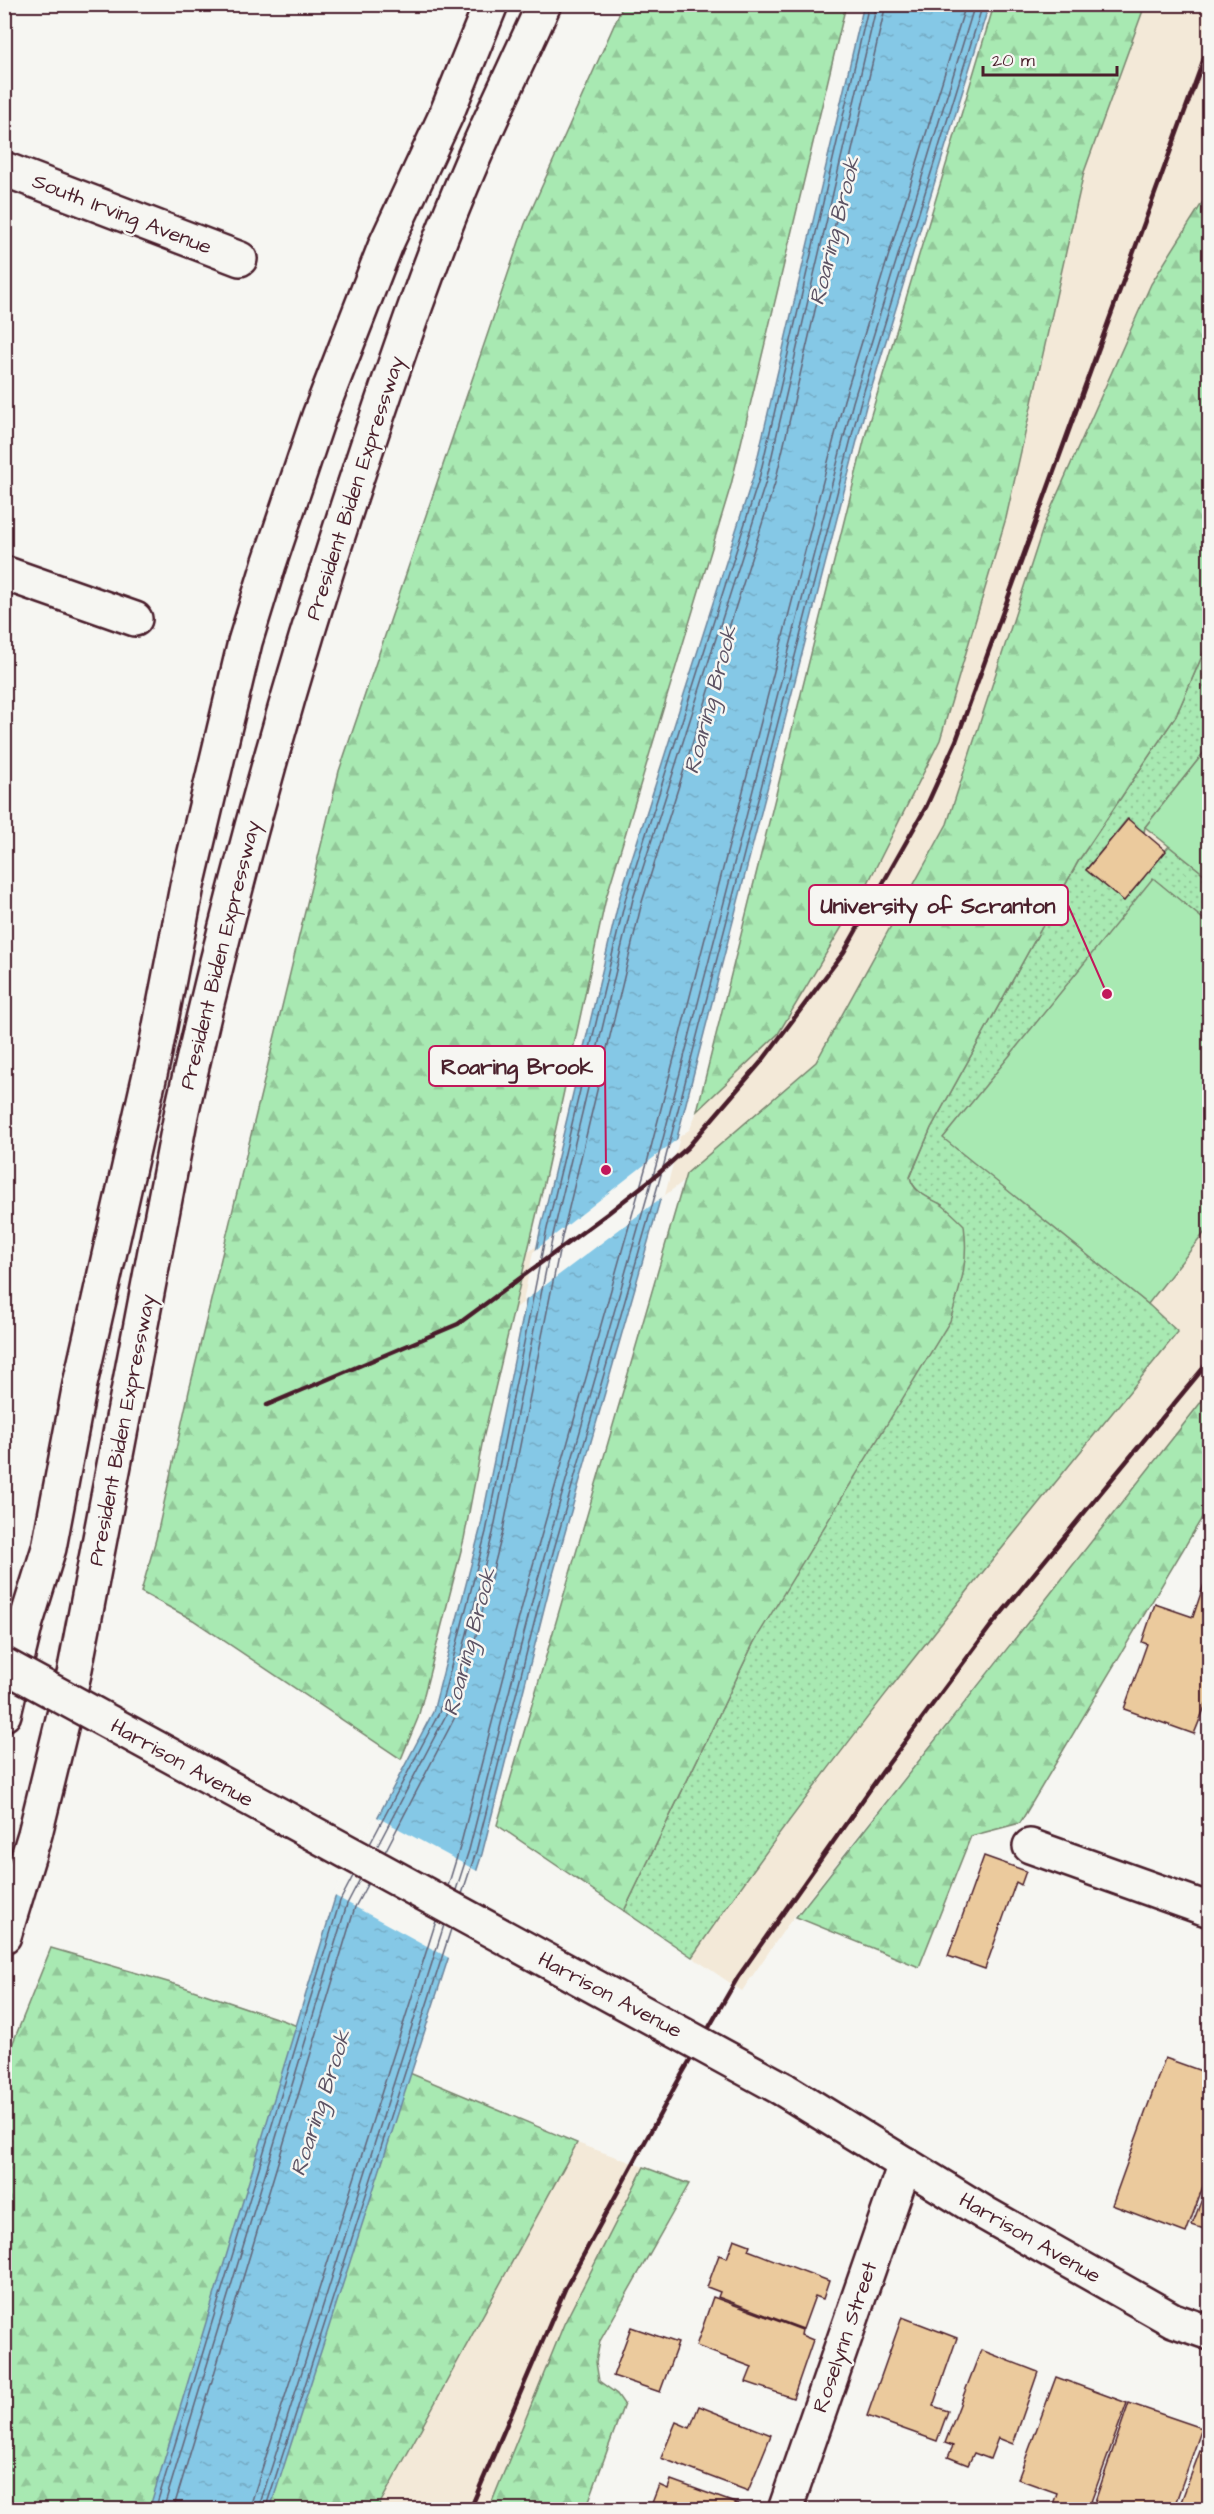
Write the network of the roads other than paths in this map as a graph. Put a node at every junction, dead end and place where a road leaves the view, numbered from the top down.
1 (491, 4) edge
2 (544, 4) edge
3 (4, 169) edge
4 (240, 259) dead end
5 (4, 573) edge
6 (135, 619) dead end
7 (4, 1665) edge
8 (4, 1714) edge
9 (1030, 1846) dead end
10 (1209, 1910) edge
11 (4, 1936) edge
12 (905, 2164) junction
13 (1209, 2333) edge
14 (785, 2510) edge

1 - 8 main road, President Biden Expressway
2 - 11 main road, President Biden Expressway
3 - 4 main road, South Irving Avenue
5 - 6 main road
7 - 12 main road, Harrison Avenue, bridge
9 - 10 main road
12 - 13 main road, Harrison Avenue
12 - 14 main road, Roselynn Street

